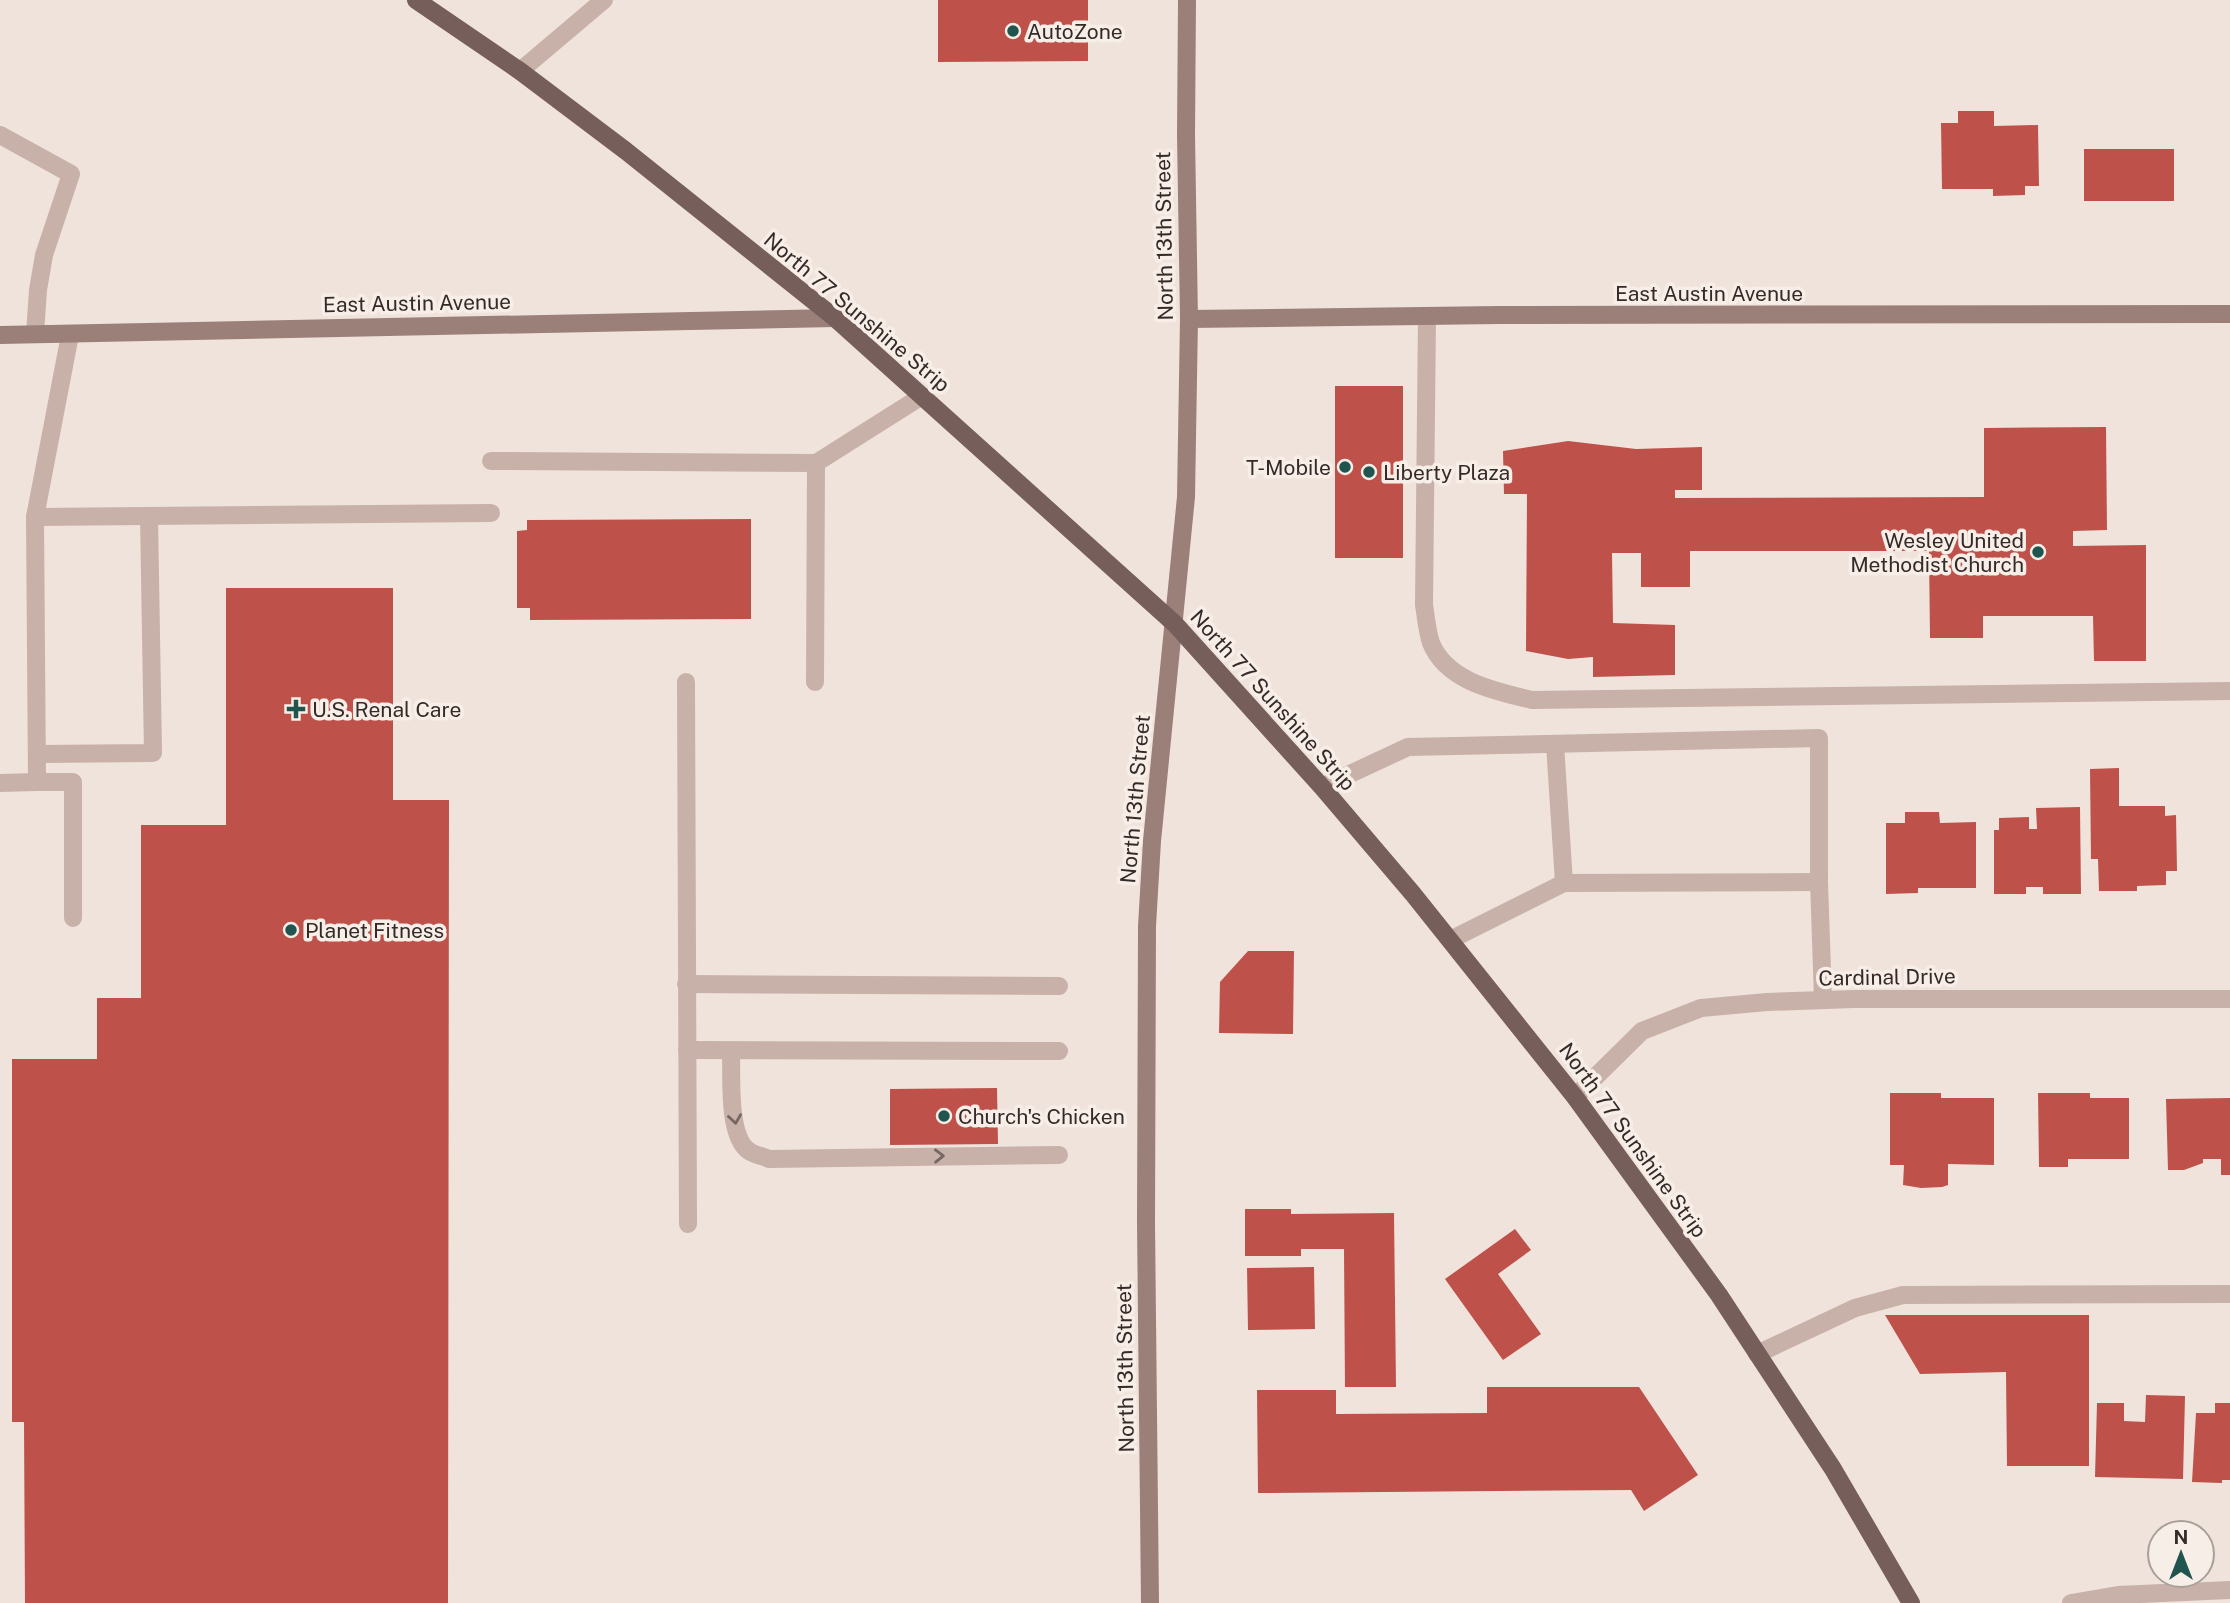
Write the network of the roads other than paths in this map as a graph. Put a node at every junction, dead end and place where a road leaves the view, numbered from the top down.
1 (416, 0) edge
2 (604, 0) edge
3 (1186, 0) edge
4 (520, 71) junction
5 (0, 135) edge
6 (2230, 314) edge
7 (1427, 316) junction
8 (835, 318) junction
9 (1189, 319) junction
10 (35, 334) junction
11 (0, 335) edge
12 (70, 335) junction
13 (922, 396) junction
14 (491, 461) dead end
15 (816, 463) junction
16 (491, 513) dead end
17 (149, 516) junction
18 (36, 517) junction
19 (1175, 624) junction
20 (686, 682) dead end
21 (815, 682) dead end
22 (2230, 691) edge
23 (1555, 744) junction
24 (38, 754) junction
25 (37, 782) junction
26 (0, 783) edge
27 (1322, 787) junction
28 (1819, 882) junction
29 (1564, 883) junction
30 (73, 918) dead end
31 (1450, 940) junction
32 (686, 984) junction
33 (1059, 986) dead end
34 (2230, 999) edge
35 (1823, 1000) junction
36 (687, 1050) junction
37 (731, 1051) junction
38 (1059, 1051) dead end
39 (1575, 1097) junction
40 (1059, 1155) dead end
41 (688, 1224) dead end
42 (2230, 1294) edge
43 (1758, 1354) junction
44 (2230, 1590) edge
45 (1150, 1603) edge
46 (1911, 1603) edge
47 (2071, 1603) edge

1 - 4 main road, North 77 Sunshine Strip
2 - 4 street
3 - 9 street, North 13th Street
4 - 8 main road, North 77 Sunshine Strip
5 - 10 street
6 - 7 street, East Austin Avenue
7 - 9 street, East Austin Avenue
7 - 22 street
8 - 12 street, East Austin Avenue
8 - 13 main road, North 77 Sunshine Strip
9 - 19 street, North 13th Street
10 - 11 street, East Austin Avenue
10 - 12 street, East Austin Avenue
12 - 18 street
13 - 15 street
13 - 19 main road, North 77 Sunshine Strip
14 - 15 street
15 - 21 street
16 - 17 street
17 - 18 street
17 - 24 street
18 - 24 street
19 - 27 main road, North 77 Sunshine Strip
19 - 45 street, North 13th Street
20 - 32 street
23 - 27 street
23 - 28 street
23 - 29 street
24 - 25 street
25 - 26 street
25 - 30 street
27 - 31 main road, North 77 Sunshine Strip
28 - 29 street
28 - 35 street
29 - 31 street
31 - 39 main road, North 77 Sunshine Strip
32 - 33 street
32 - 36 street
34 - 35 street, Cardinal Drive
35 - 39 street, Cardinal Drive
36 - 37 street
36 - 41 street
37 - 38 street
37 -> 40 street
39 - 43 main road, North 77 Sunshine Strip
42 - 43 street
43 - 46 main road, North 77 Sunshine Strip
44 - 47 street

